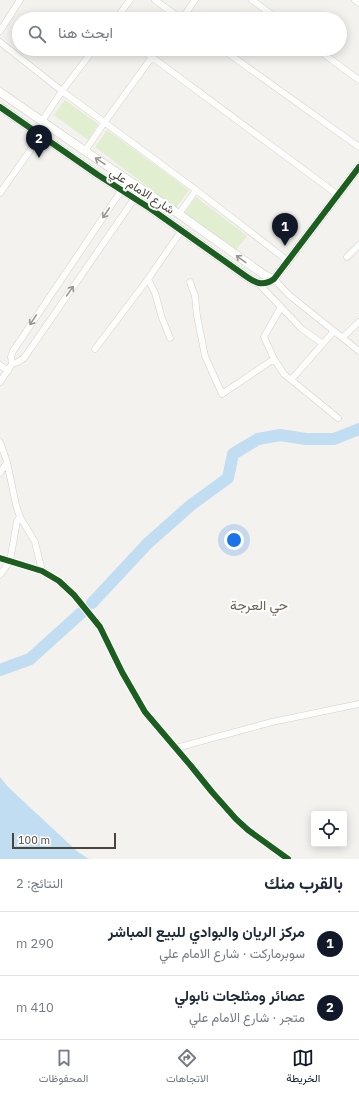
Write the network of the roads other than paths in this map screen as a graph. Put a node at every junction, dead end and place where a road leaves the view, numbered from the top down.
1 (20, 0) edge
2 (130, 0) edge
3 (155, 0) edge
4 (195, 0) edge
5 (252, 0) edge
6 (355, 0) edge
7 (359, 3) edge
8 (12, 12) edge
9 (12, 12) edge
10 (121, 12) edge
11 (172, 12) edge
12 (187, 12) edge
13 (268, 12) edge
14 (0, 31) edge
15 (0, 42) edge
16 (12, 51) edge
17 (18, 56) edge
18 (89, 56) edge
19 (232, 56) edge
20 (327, 56) edge
21 (152, 57) joint
22 (359, 80) edge
23 (62, 91) junction
24 (0, 92) edge
25 (0, 106) edge
26 (42, 121) junction
27 (104, 123) junction
28 (41, 135) junction
29 (359, 147) edge
30 (85, 151) junction
31 (359, 166) edge
32 (129, 181) junction
33 (141, 189) junction
34 (122, 190) junction
35 (196, 190) junction
36 (0, 193) edge
37 (338, 195) junction
38 (134, 198) junction
39 (179, 214) junction
40 (182, 230) junction
41 (359, 245) edge
42 (347, 257) dead end
43 (288, 261) junction
44 (148, 279) junction
45 (274, 279) junction
46 (190, 282) dead end
47 (259, 284) junction
48 (281, 307) junction
49 (359, 322) edge
50 (334, 331) junction
51 (170, 338) dead end
52 (342, 338) junction
53 (323, 344) junction
54 (95, 349) dead end
55 (359, 351) edge
56 (274, 359) junction
57 (12, 364) junction
58 (0, 365) edge
59 (8, 371) junction
60 (291, 380) junction
61 (0, 382) edge
62 (338, 418) dead end
63 (0, 442) edge
64 (7, 462) junction
65 (0, 473) edge
66 (20, 517) junction
67 (0, 558) edge
68 (10, 561) junction
69 (42, 570) junction
70 (0, 575) edge
71 (359, 704) edge
72 (176, 748) junction
73 (288, 859) edge

1 - 8 street
2 - 10 street
3 - 11 street
4 - 12 street
5 - 13 street
6 - 7 street
9 - 14 street
15 - 16 street
17 - 23 street
18 - 23 street
19 - 29 street
20 - 22 street
21 - 27 street
21 - 37 street
23 - 26 street
23 - 27 street
24 - 26 street, شارع الامام علي
25 - 28 street, شارع الامام علي
26 - 30 street, شارع الامام علي
27 - 30 street
27 - 35 street
28 - 34 street, شارع الامام علي
28 - 36 street
32 -> 30 street, شارع الامام علي
31 - 37 street
32 - 33 street, شارع الامام علي
32 - 34 street
33 - 38 street
33 - 39 street, شارع الامام علي
34 - 38 street, شارع الامام علي
34 -> 57 street
35 - 39 street
35 - 43 street
37 - 43 street
38 - 40 street, شارع الامام علي
57 -> 38 street
45 -> 39 street, شارع الامام علي
40 - 44 street
40 - 47 street, شارع الامام علي
41 - 42 street
43 - 45 street
44 - 51 street
44 - 54 street
45 - 47 street
45 - 50 street
46 - 56 street
47 - 48 street
48 - 53 street
48 - 56 street
49 - 52 street
50 - 52 street
50 - 53 street
52 - 55 street
53 - 60 street
56 - 60 street
57 - 59 street
58 - 59 street
59 - 61 street
60 - 62 street
63 - 64 street
64 - 65 street
64 - 66 street
66 - 68 street
66 - 69 street
67 - 68 street
68 - 69 street
68 - 70 street
69 - 72 street
71 - 72 street
72 - 73 street

